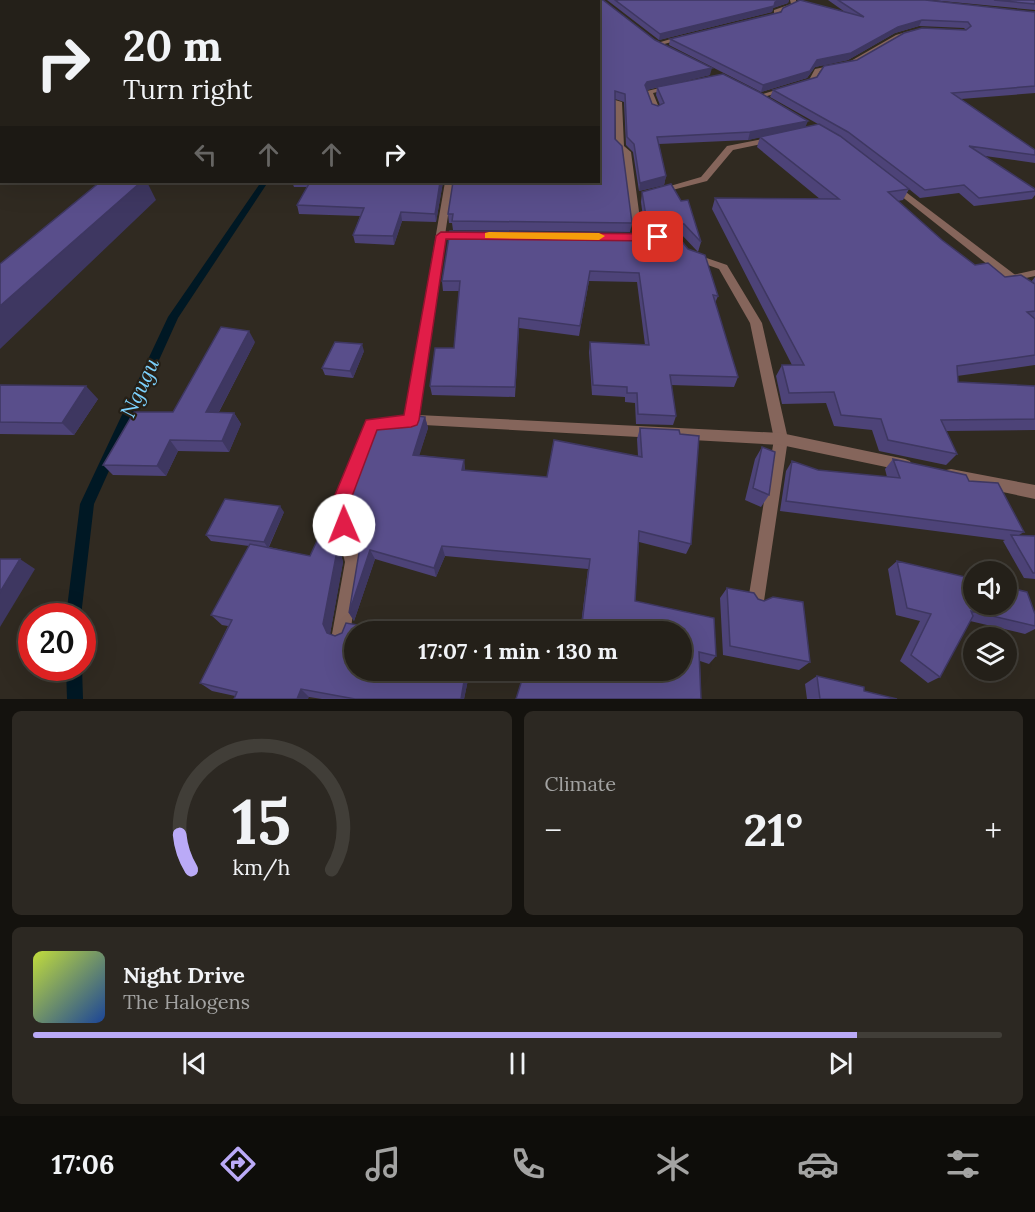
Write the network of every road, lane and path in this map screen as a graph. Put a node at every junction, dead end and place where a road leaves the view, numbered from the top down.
1 (793, 0) edge
2 (755, 20) edge
3 (919, 30) edge
4 (690, 36) edge
5 (647, 37) edge
6 (657, 44) junction
7 (666, 49) edge
8 (680, 85) edge
9 (751, 91) edge
10 (760, 96) junction
11 (618, 102) edge
12 (770, 102) edge
13 (656, 110) edge
14 (785, 137) edge
15 (885, 178) edge
16 (449, 183) edge
17 (633, 198) junction
18 (658, 237) edge
19 (684, 246) edge
20 (1035, 273) edge
21 (1012, 278) junction
22 (1035, 296) edge
23 (411, 420) junction
24 (781, 439) junction
25 (920, 468) edge
26 (943, 473) edge
27 (1035, 492) edge
28 (756, 601) edge
29 (341, 634) edge

1 - 2 street
3 - 10 street
4 - 6 street
5 - 6 street
6 - 7 street
8 - 13 street
9 - 10 street
10 - 12 street
11 - 17 street
14 - 17 street
15 - 21 street
16 - 23 street
17 - 18 street
19 - 24 street
20 - 21 street
21 - 22 street
23 - 24 street
23 - 29 street
24 - 25 street
24 - 28 street
26 - 27 street

